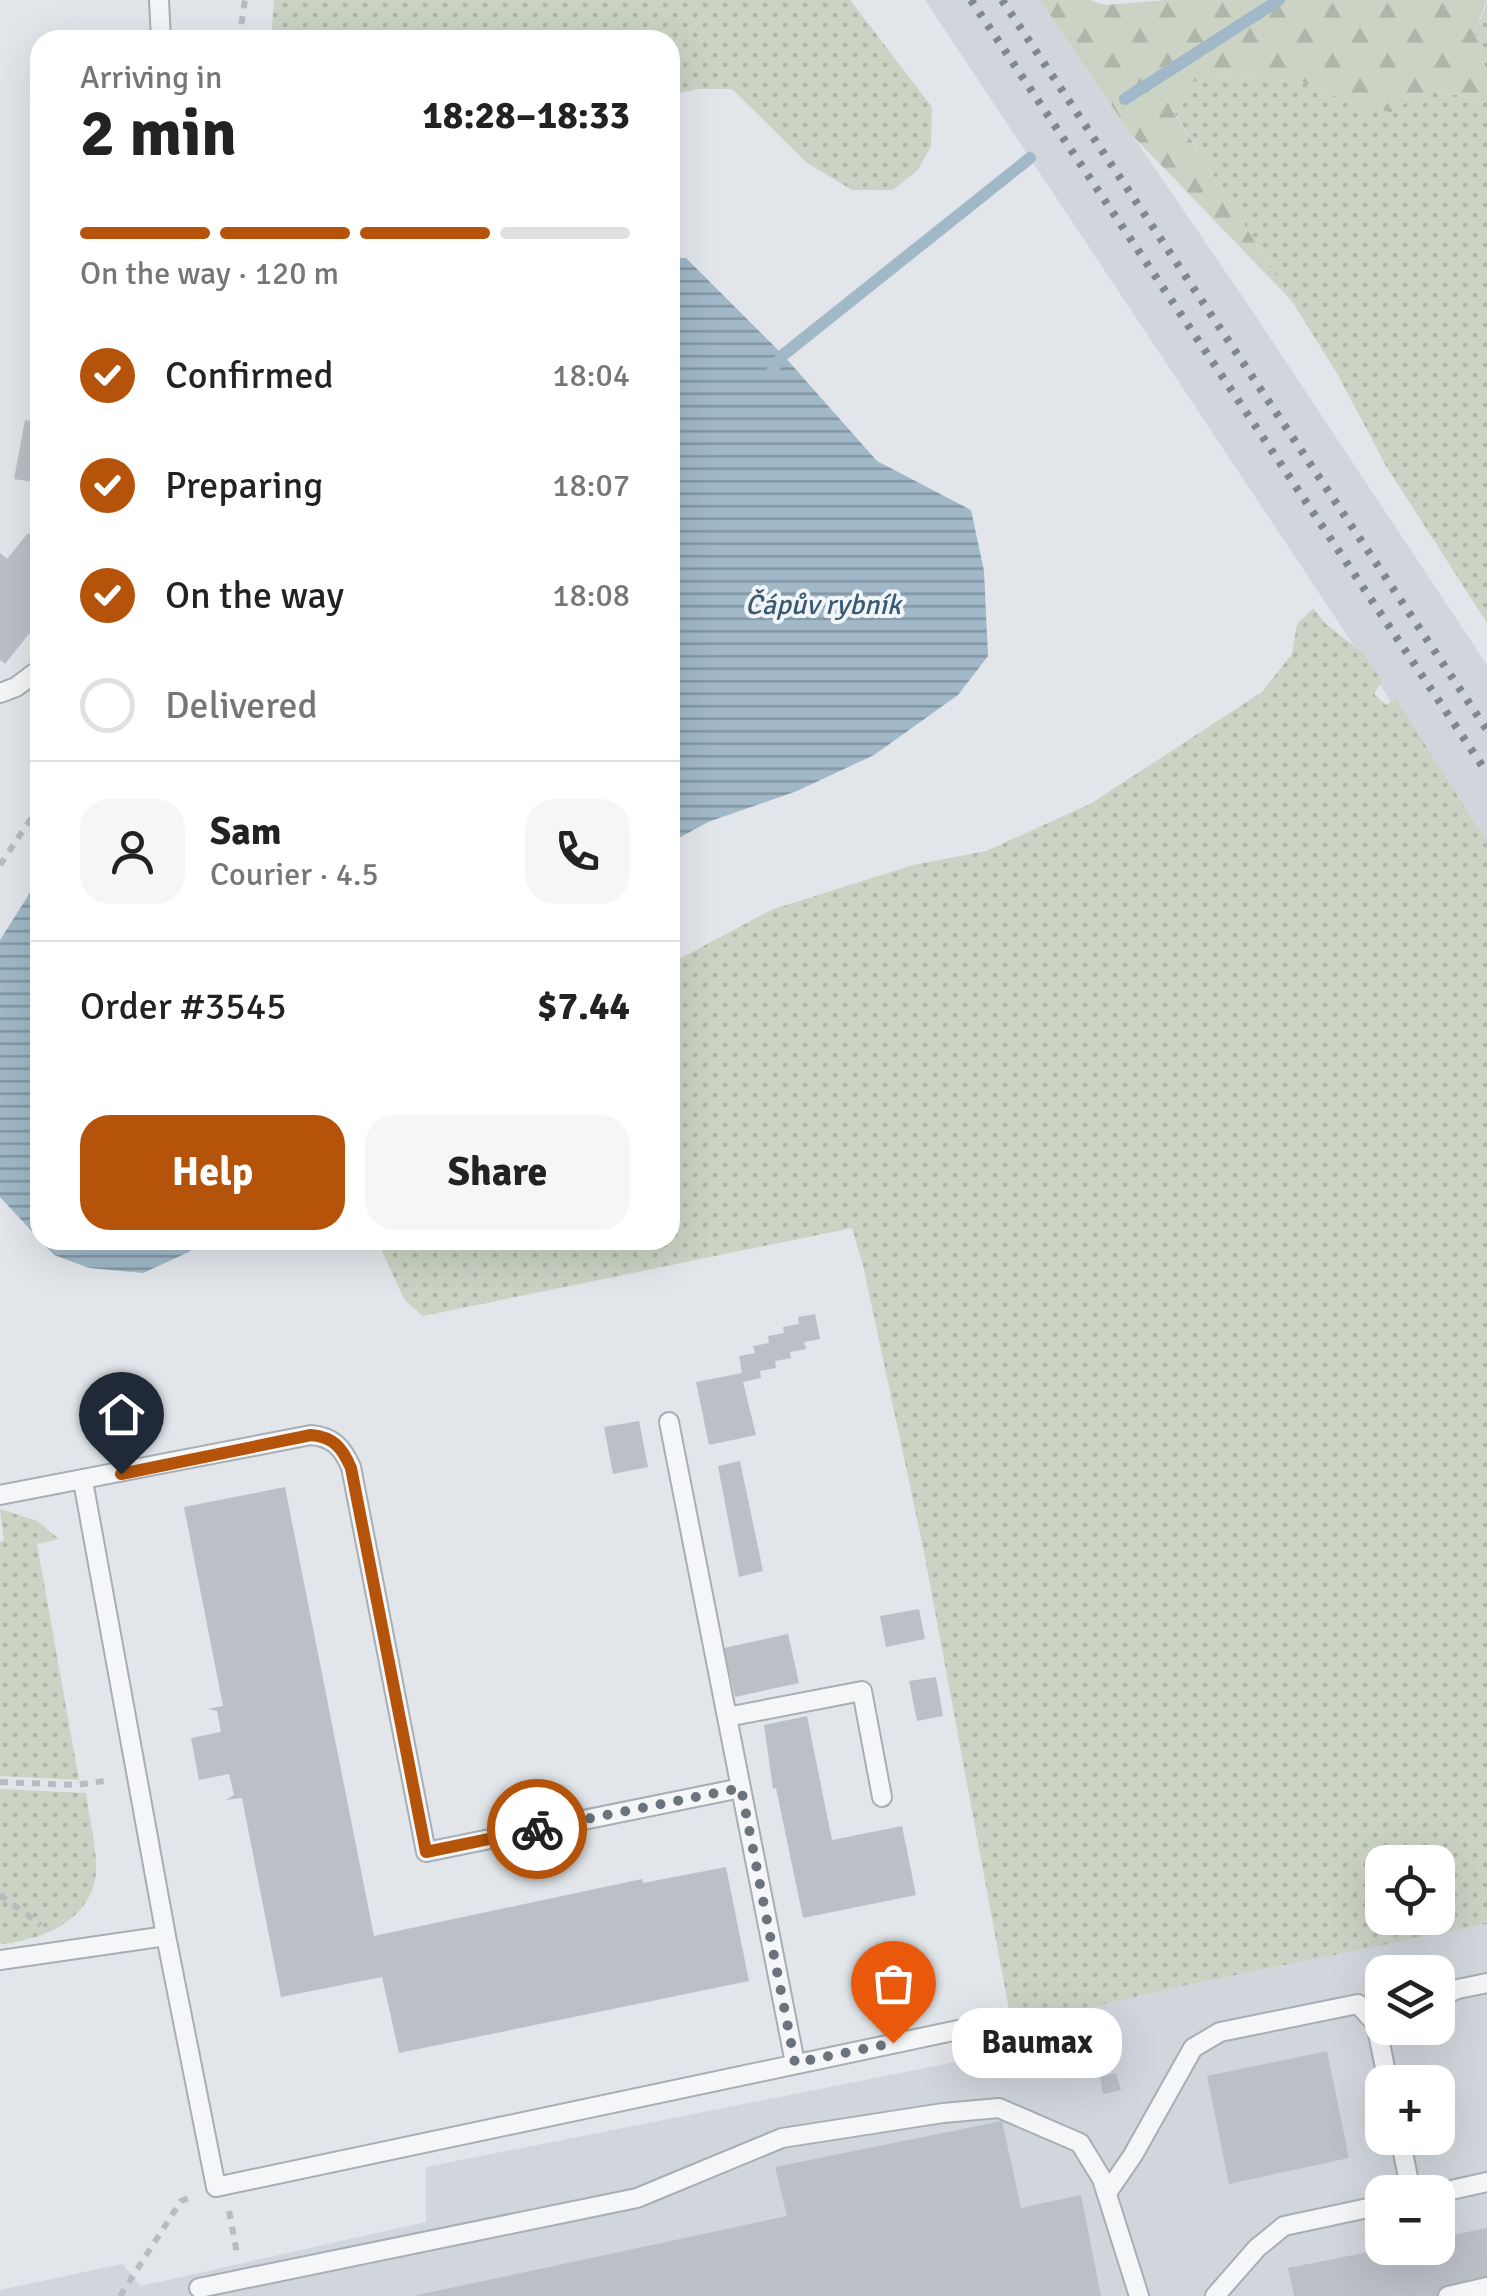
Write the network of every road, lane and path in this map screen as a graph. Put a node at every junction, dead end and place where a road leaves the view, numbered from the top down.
1 (159, 0) edge
2 (245, 0) edge
3 (161, 30) edge
4 (240, 30) edge
5 (30, 676) edge
6 (0, 693) edge
7 (30, 820) edge
8 (0, 865) edge
9 (668, 1422) dead end
10 (83, 1481) junction
11 (0, 1495) edge
12 (727, 1717) junction
13 (136, 1776) junction
14 (0, 1782) edge
15 (741, 1788) junction
16 (882, 1797) dead end
17 (166, 1936) junction
18 (0, 1960) edge
19 (1487, 1982) edge
20 (1455, 1992) edge
21 (1365, 2010) edge
22 (991, 2023) dead end
23 (795, 2063) junction
24 (1487, 2182) edge
25 (216, 2186) junction
26 (1455, 2189) edge
27 (1107, 2193) junction
28 (228, 2205) dead end
29 (1365, 2209) edge
30 (235, 2238) dead end
31 (1487, 2287) edge
32 (199, 2288) dead end
33 (120, 2296) edge
34 (1139, 2296) edge
35 (1215, 2296) edge
36 (1448, 2296) edge

1 - 3 lane
2 - 4 path
5 - 6 lane
7 - 8 path
9 - 12 lane
10 - 11 lane
10 - 13 lane
10 - 15 lane
12 - 15 lane
12 - 16 lane
13 - 14 path
13 - 17 lane
15 - 23 lane
17 - 18 lane
17 - 25 lane
19 - 20 lane
21 - 27 lane
22 - 23 lane
23 - 25 lane
24 - 26 lane
25 - 33 path
27 - 32 lane
27 - 34 lane
28 - 30 path
29 - 35 lane
31 - 36 lane

